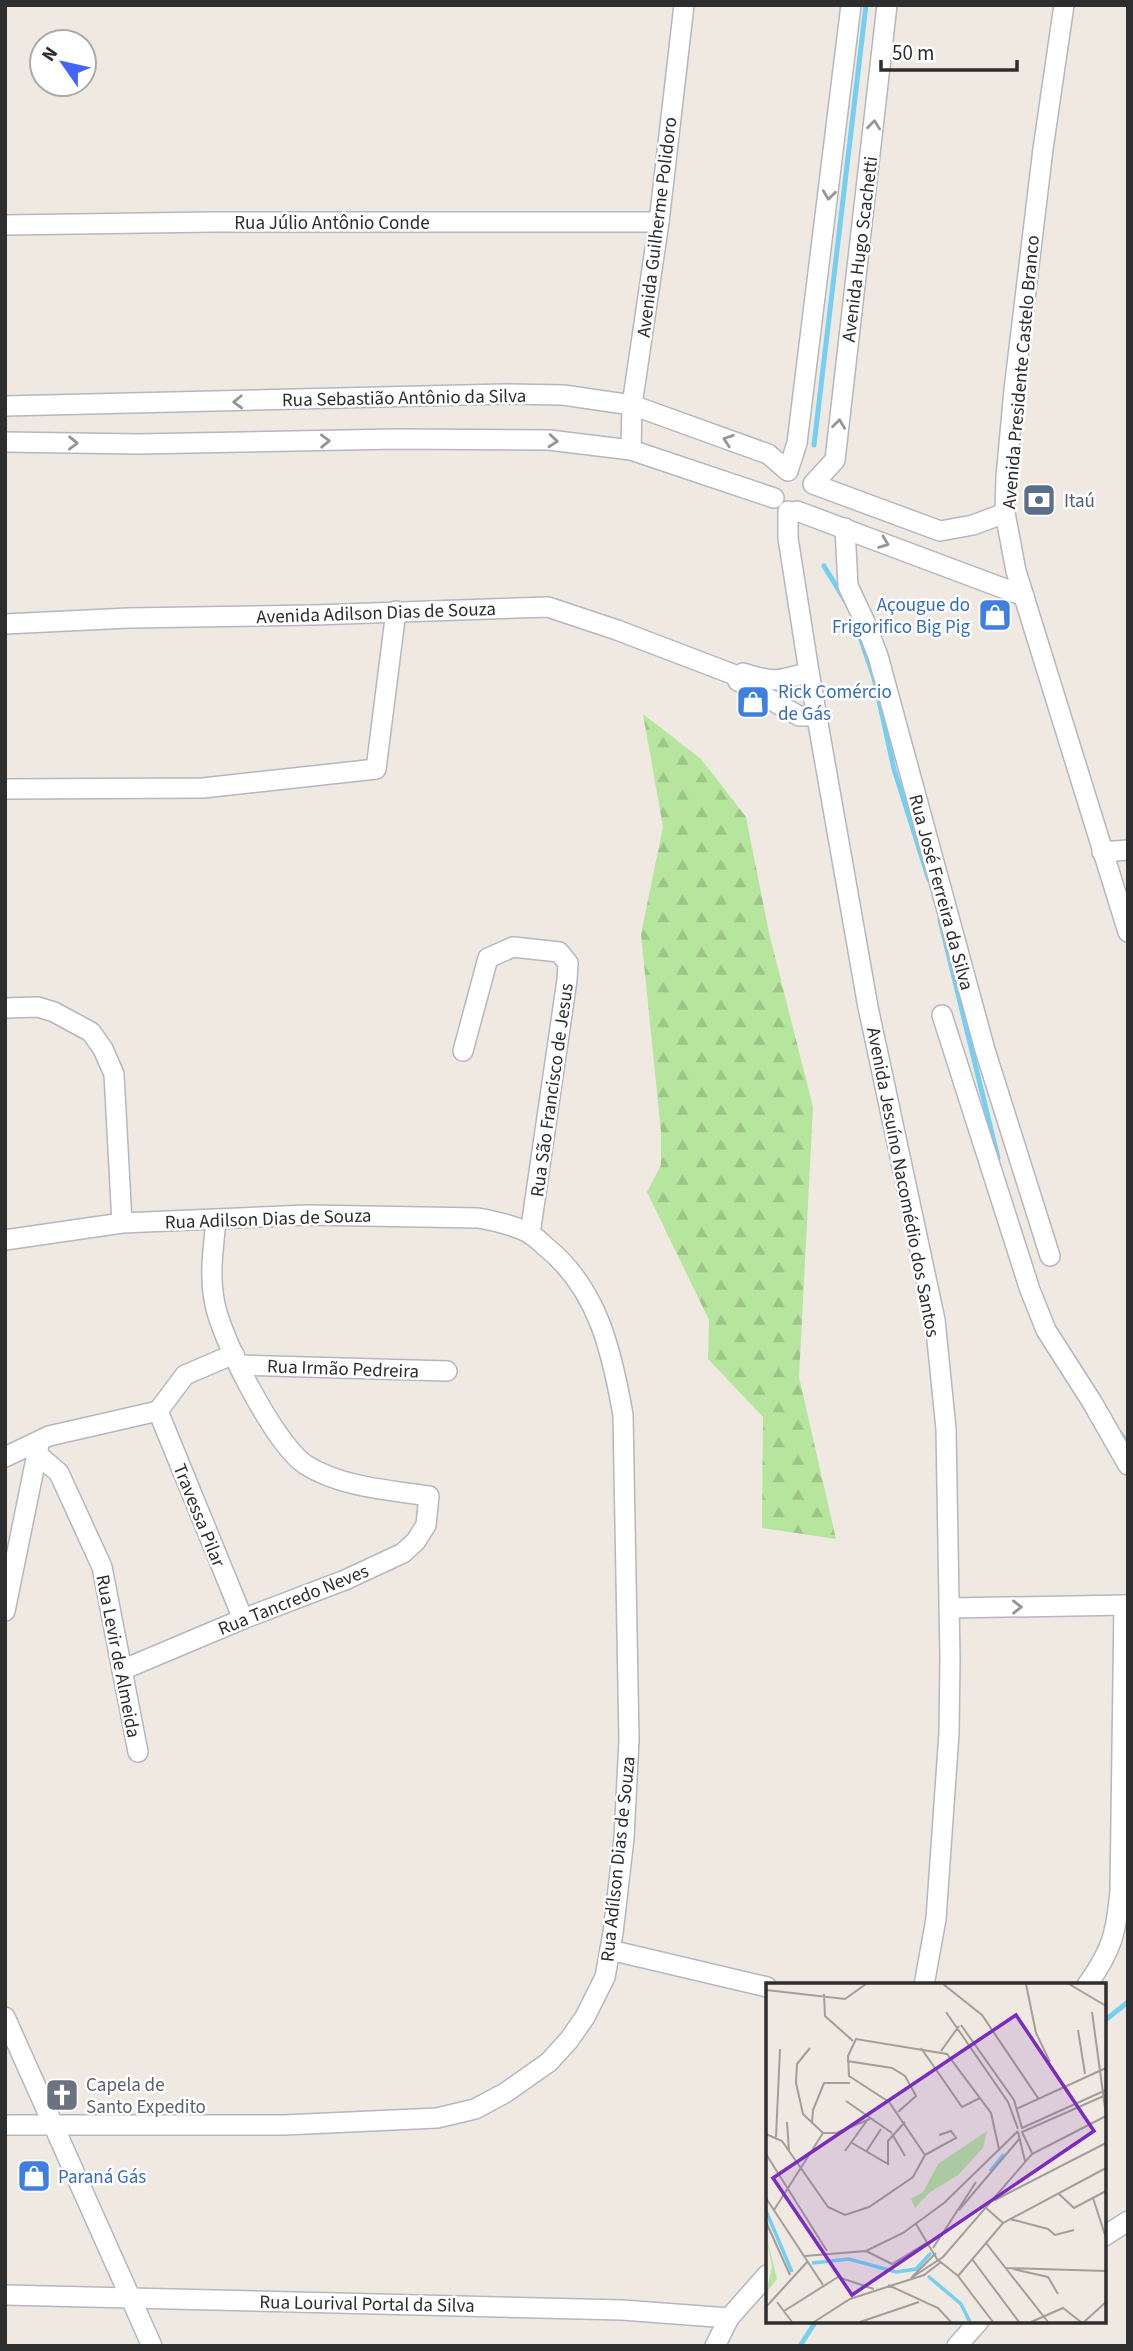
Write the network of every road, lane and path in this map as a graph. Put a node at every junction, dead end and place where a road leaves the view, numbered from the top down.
1 (684, 5) edge
2 (851, 5) edge
3 (887, 5) edge
4 (1063, 5) edge
5 (659, 222) junction
6 (5, 225) edge
7 (632, 405) junction
8 (5, 406) edge
9 (5, 442) edge
10 (631, 450) junction
11 (788, 471) junction
12 (813, 484) junction
13 (786, 507) junction
14 (1005, 513) junction
15 (845, 528) junction
16 (1024, 596) junction
17 (396, 611) junction
18 (5, 624) edge
19 (809, 673) junction
20 (735, 675) junction
21 (818, 716) junction
22 (5, 789) edge
23 (1128, 850) edge
24 (1102, 852) junction
25 (1128, 932) edge
26 (5, 1008) edge
27 (942, 1015) dead end
28 (463, 1051) dead end
29 (216, 1219) junction
30 (122, 1223) junction
31 (530, 1234) junction
32 (5, 1240) edge
33 (1050, 1256) dead end
34 (237, 1359) junction
35 (447, 1371) dead end
36 (158, 1411) junction
37 (39, 1447) junction
38 (5, 1457) edge
39 (1128, 1465) edge
40 (1126, 1605) edge
41 (949, 1608) junction
42 (5, 1611) edge
43 (243, 1619) junction
44 (122, 1670) junction
45 (138, 1752) dead end
46 (610, 1950) junction
47 (924, 1983) edge
48 (1088, 1983) edge
49 (766, 1987) edge
50 (5, 2017) edge
51 (5, 2125) edge
52 (55, 2125) junction
53 (1128, 2221) edge
54 (1105, 2236) edge
55 (766, 2276) edge
56 (5, 2295) edge
57 (130, 2298) junction
58 (729, 2318) junction
59 (977, 2323) edge
60 (152, 2346) edge
61 (715, 2346) edge
62 (957, 2346) edge

1 - 5 street, Avenida Guilherme Polidoro
2 -> 11 street, Avenida Hugo Scachetti
12 -> 3 street, Avenida Hugo Scachetti
4 - 14 street, Avenida Presidente Castelo Branco
5 - 6 street, Rua Júlio Antônio Conde
5 - 7 street, Avenida Guilherme Polidoro
7 -> 8 street, Rua Sebastião Antônio da Silva
7 - 10 street, Avenida Guilherme Polidoro
11 -> 7 street, Rua Sebastião Antônio da Silva
9 -> 10 street
10 - 13 street
11 - 12 street
11 - 13 street
12 - 13 street
12 - 14 street
13 - 15 street
13 - 19 street, Avenida Jesuíno Nacomédio dos Santos
14 - 16 street, Avenida Presidente Castelo Branco
15 -> 16 street
15 - 33 street, Rua José Ferreira da Silva
16 - 24 street, Avenida Presidente Castelo Branco
17 - 18 street, Avenida Adilson Dias de Souza
17 - 20 street, Avenida Adilson Dias de Souza
17 - 22 street
19 - 20 street, Avenida Adilson Dias de Souza
19 - 21 street, Avenida Jesuíno Nacomédio dos Santos
20 - 21 street, Avenida Adilson Dias de Souza
21 - 41 street, Avenida Jesuíno Nacomédio dos Santos
23 - 24 street
24 - 25 street, Avenida Presidente Castelo Branco
26 - 30 street
27 - 39 street, Rua José Ferreira da Silva
28 - 31 street, Rua São Francisco de Jesus
29 - 30 street, Rua Adilson Dias de Souza
29 - 31 street, Rua Adilson Dias de Souza
29 - 34 street
30 - 32 street, Rua Adilson Dias de Souza
31 - 46 street, Rua Adílson Dias de Souza
34 - 35 street, Rua Irmão Pedreira
34 - 36 street
34 - 43 street, Rua Tancredo Neves
36 - 37 street
36 - 43 street, Travessa Pilar
37 - 38 street
37 - 42 street
37 - 44 street, Rua Levir de Almeida
41 -> 40 street
40 - 48 street
41 - 47 street, Avenida Jesuíno Nacomédio dos Santos
43 - 44 street, Rua Tancredo Neves
44 - 45 street, Rua Levir de Almeida
46 - 49 street
46 - 52 street, Rua Adílson Dias de Souza
50 - 52 street
51 - 52 street, Rua Adílson Dias de Souza
52 - 57 street
53 - 54 street
55 - 58 street
56 - 57 street, Rua Lourival Portal da Silva
57 - 58 street, Rua Lourival Portal da Silva
57 - 60 street
58 - 61 street
59 - 62 street

